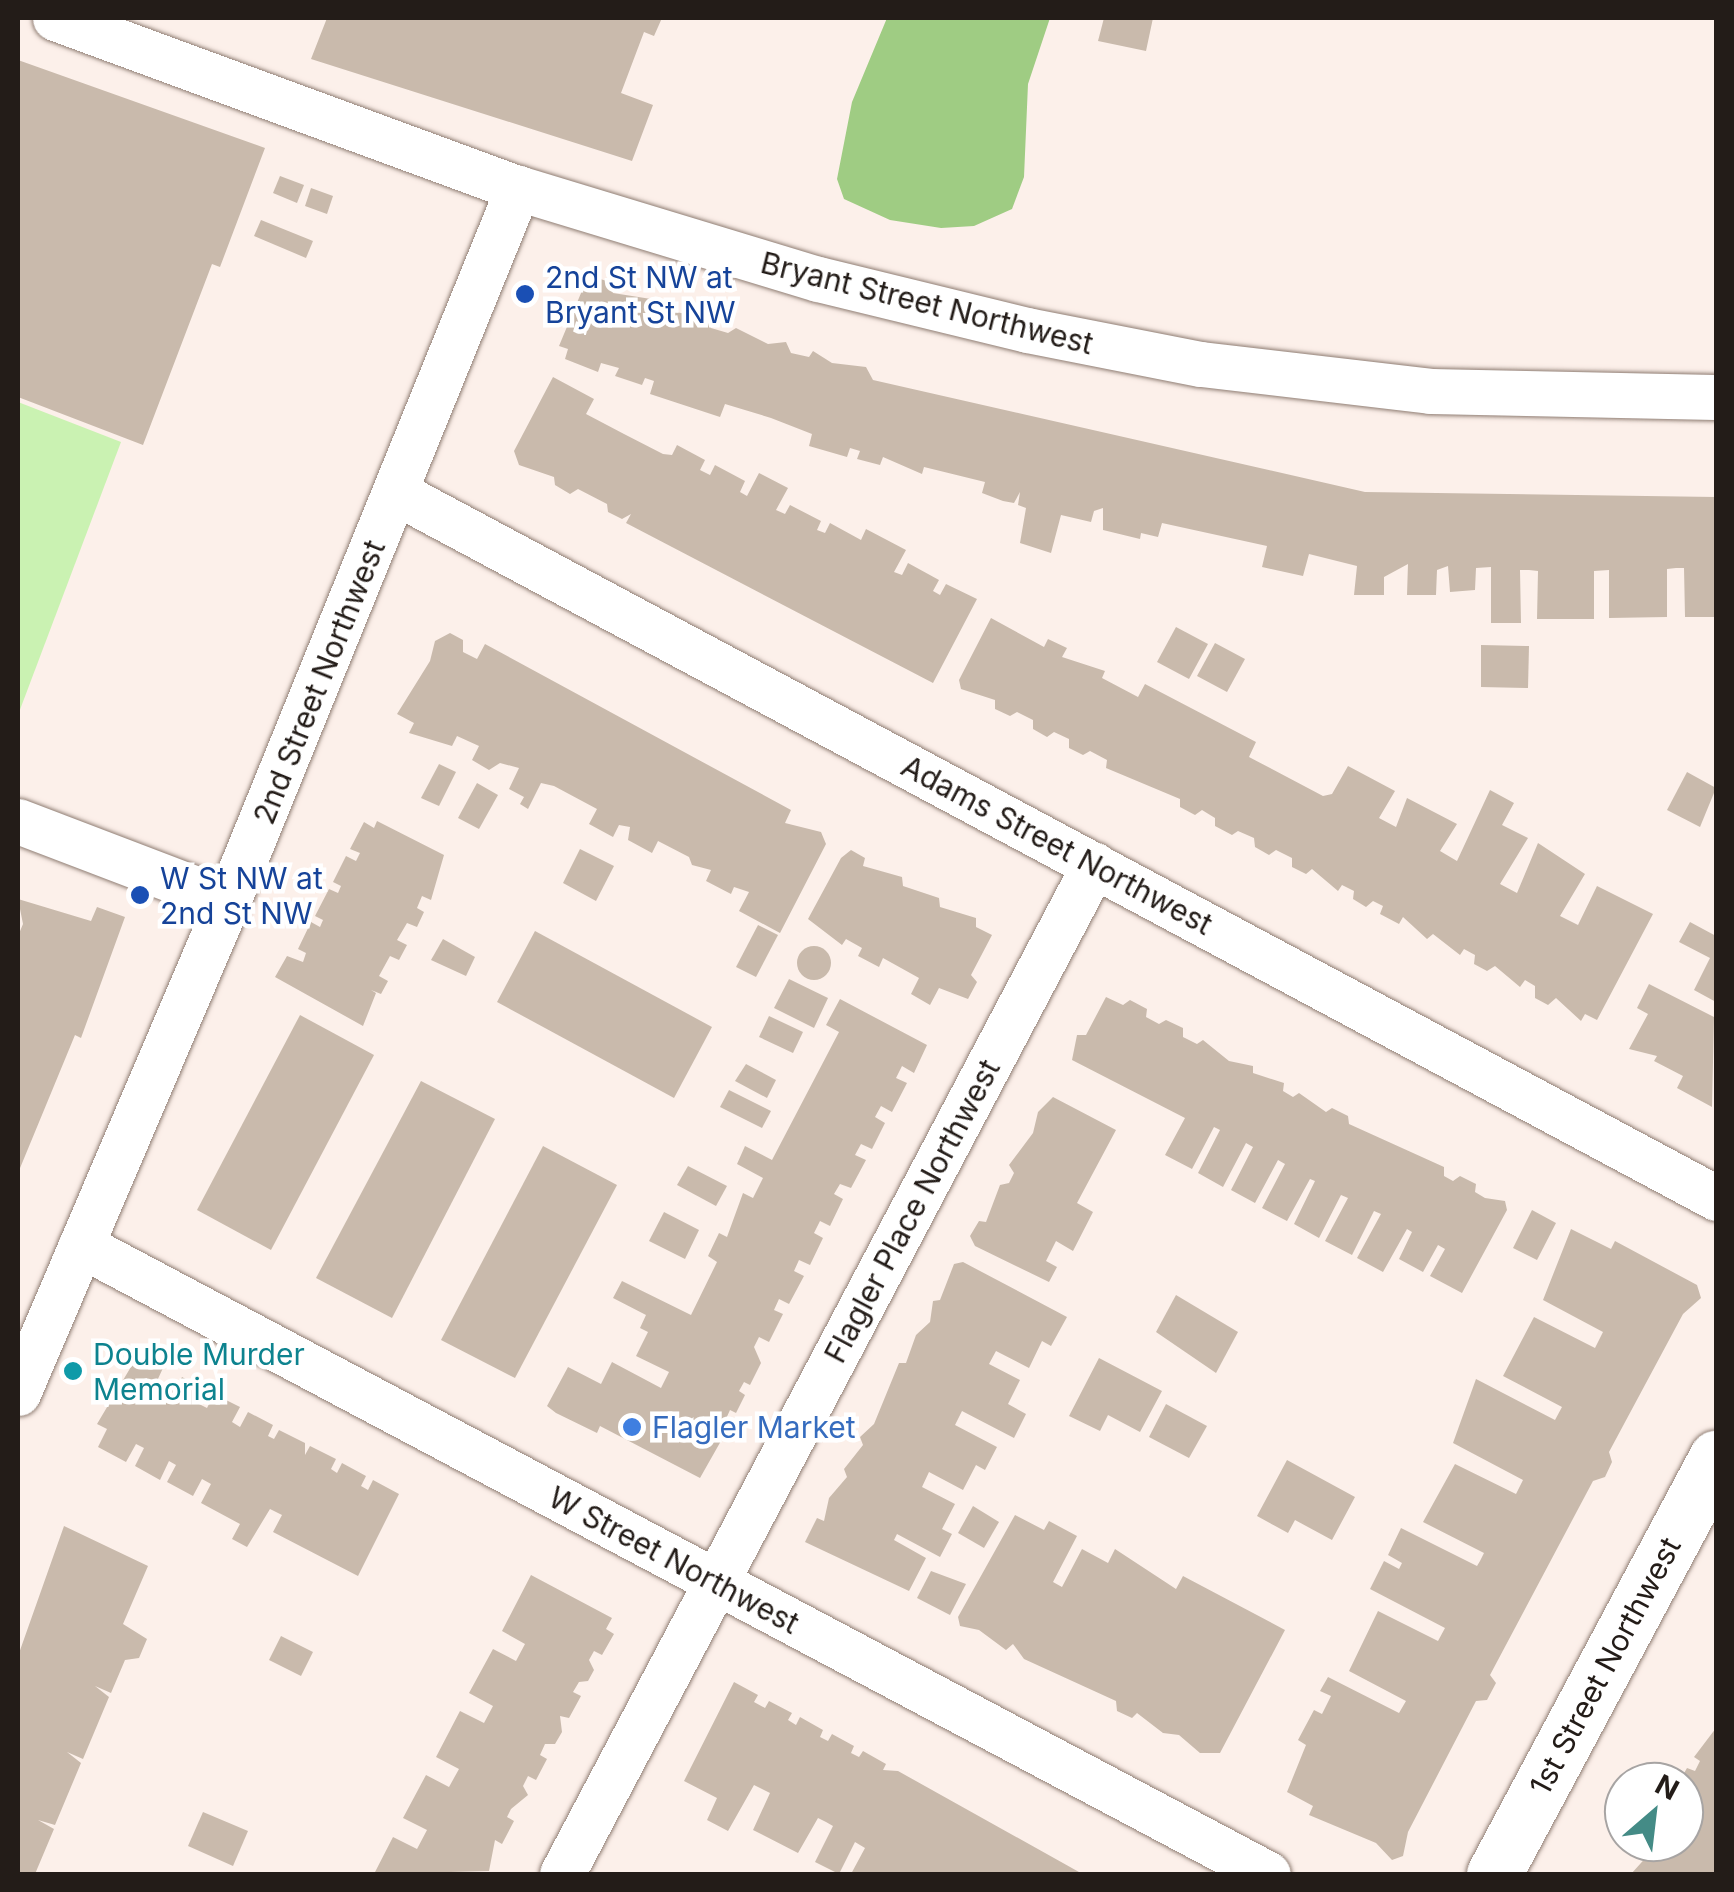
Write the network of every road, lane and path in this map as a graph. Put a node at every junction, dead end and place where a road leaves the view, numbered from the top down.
1 (56, 18) edge
2 (518, 188) junction
3 (1716, 397) edge
4 (397, 493) junction
5 (18, 821) edge
6 (1094, 865) junction
7 (228, 901) junction
8 (1716, 1198) edge
9 (81, 1245) junction
10 (18, 1393) edge
11 (1716, 1458) edge
12 (716, 1582) junction
13 (562, 1874) edge
14 (1268, 1874) edge
15 (1494, 1874) edge

1 - 2 street, Bryant Street Northwest
2 - 3 street, Bryant Street Northwest
2 - 4 street, 2nd Street Northwest
4 - 6 street, Adams Street Northwest
4 - 7 street, 2nd Street Northwest
5 - 7 street
6 - 8 street, Adams Street Northwest
6 - 12 street, Flagler Place Northwest
7 - 9 street, 2nd Street Northwest
9 - 10 street, 2nd Street Northwest
9 - 12 street, W Street Northwest
11 - 15 street, 1st Street Northwest
12 - 13 street, Flagler Place Northwest
12 - 14 street, W Street Northwest

